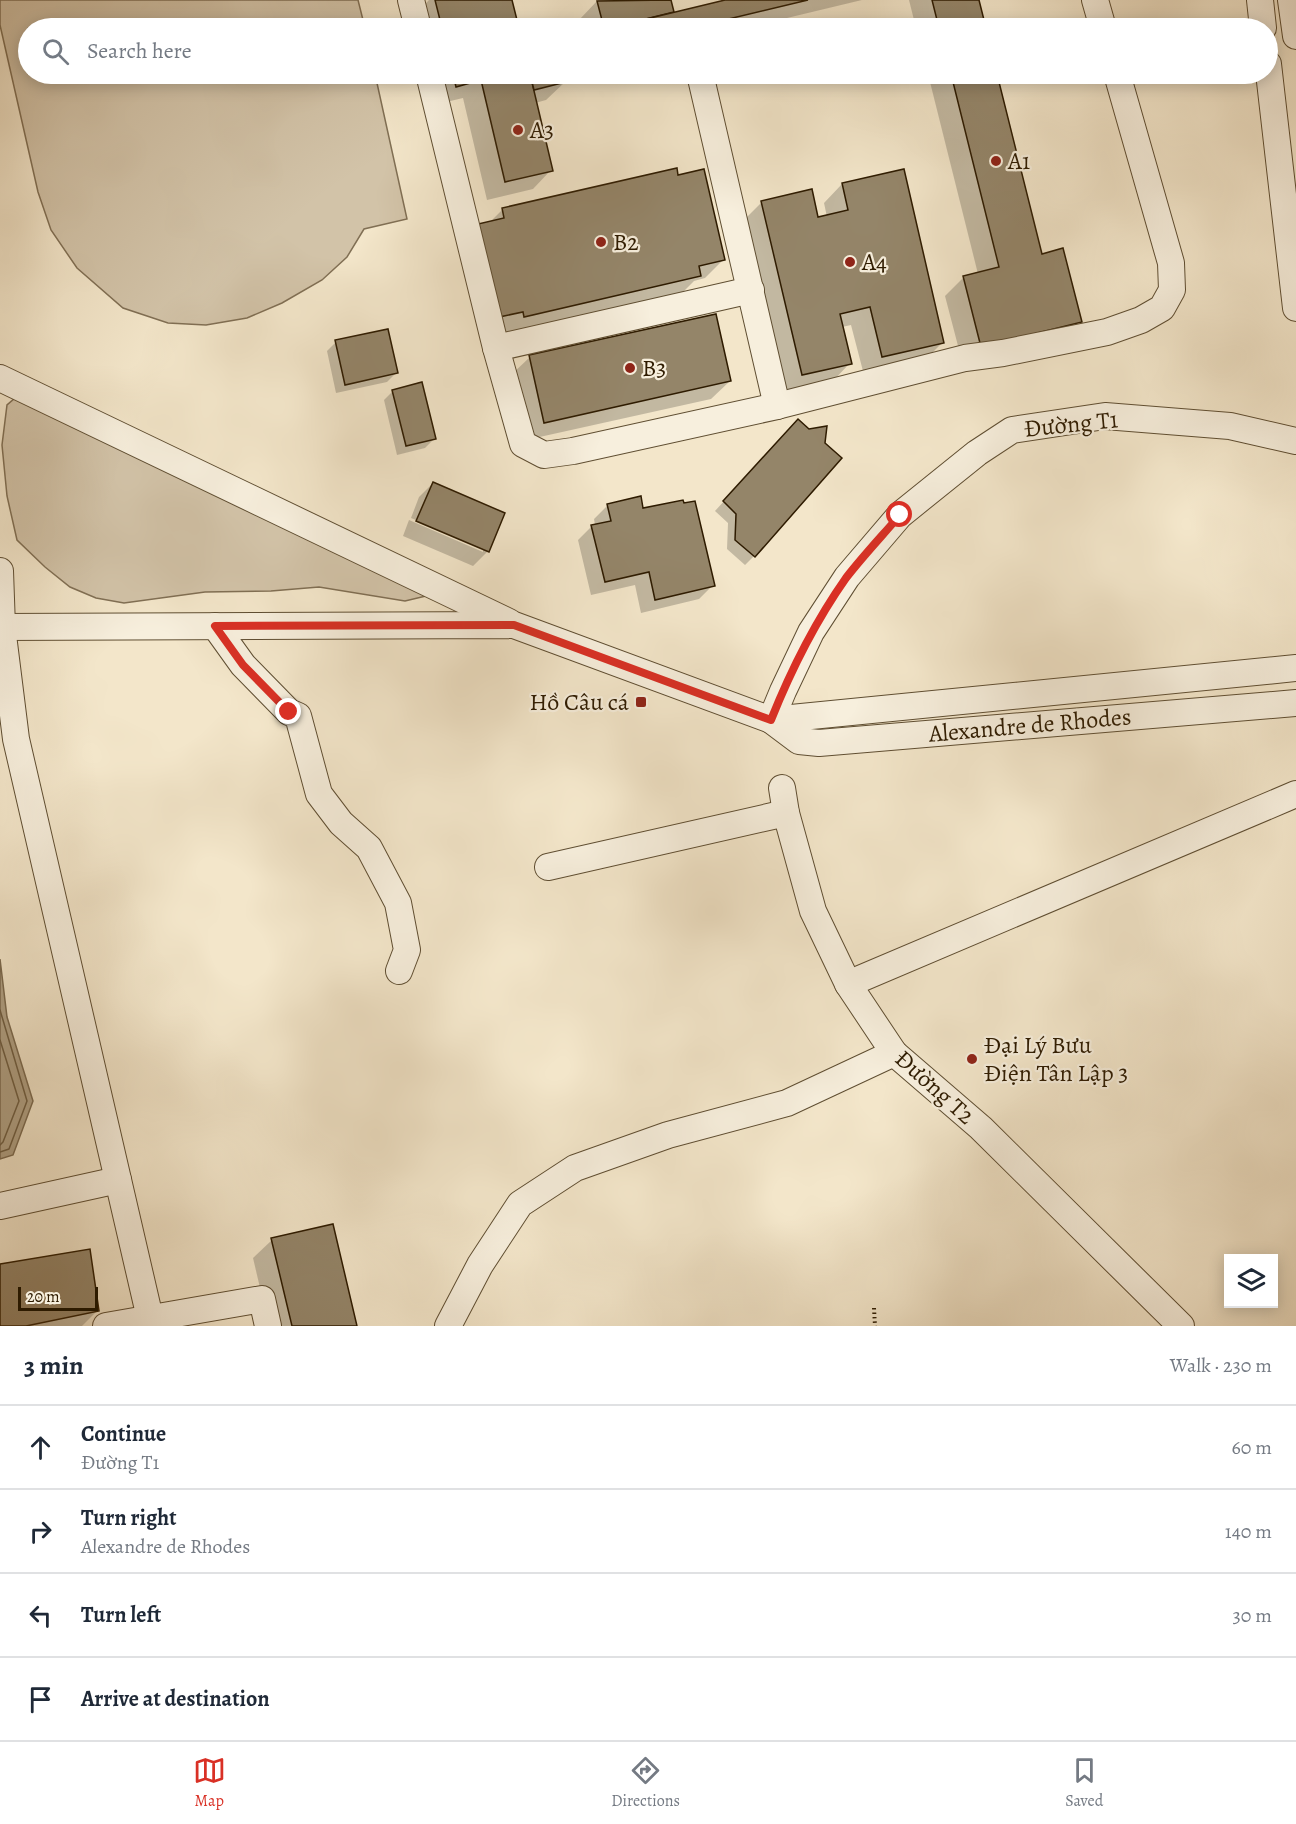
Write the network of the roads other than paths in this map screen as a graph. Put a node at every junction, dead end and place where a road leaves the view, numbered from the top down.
1 (411, 0) edge
2 (1095, 0) edge
3 (1260, 0) edge
4 (1291, 0) edge
5 (416, 18) edge
6 (1100, 18) edge
7 (1262, 18) edge
8 (1296, 36) edge
9 (431, 84) edge
10 (702, 84) edge
11 (1120, 84) edge
12 (1270, 84) edge
13 (751, 290) junction
14 (1296, 308) edge
15 (496, 348) junction
16 (0, 378) edge
17 (777, 406) junction
18 (1296, 441) edge
19 (0, 571) edge
20 (514, 625) junction
21 (1, 626) edge
22 (215, 626) junction
23 (1296, 668) edge
24 (1296, 703) edge
25 (771, 720) junction
26 (1296, 795) edge
27 (548, 867) dead end
28 (399, 971) dead end
29 (848, 984) junction
30 (894, 1053) junction
31 (118, 1180) junction
32 (0, 1206) edge
33 (150, 1318) junction
34 (106, 1326) edge
35 (268, 1326) edge
36 (448, 1326) edge
37 (1181, 1326) edge

1 - 5 street
2 - 6 street
3 - 7 street
4 - 8 street
9 - 15 street
10 - 13 street
11 - 17 street
12 - 14 street
13 - 15 street
13 - 17 street
15 - 17 street
16 - 20 street
18 - 25 street, Đường T1
19 - 21 street
20 - 22 street, Alexandre de Rhodes
20 - 25 street, Alexandre de Rhodes
21 - 22 street, Alexandre de Rhodes
21 - 31 street
22 - 28 street
23 - 25 street, Alexandre de Rhodes
24 - 25 street, Alexandre de Rhodes
26 - 29 street
27 - 29 street, Đường T2
29 - 30 street, Đường T2
30 - 36 street
30 - 37 street, Đường T2
31 - 32 street
31 - 33 street
33 - 34 street
33 - 35 street

